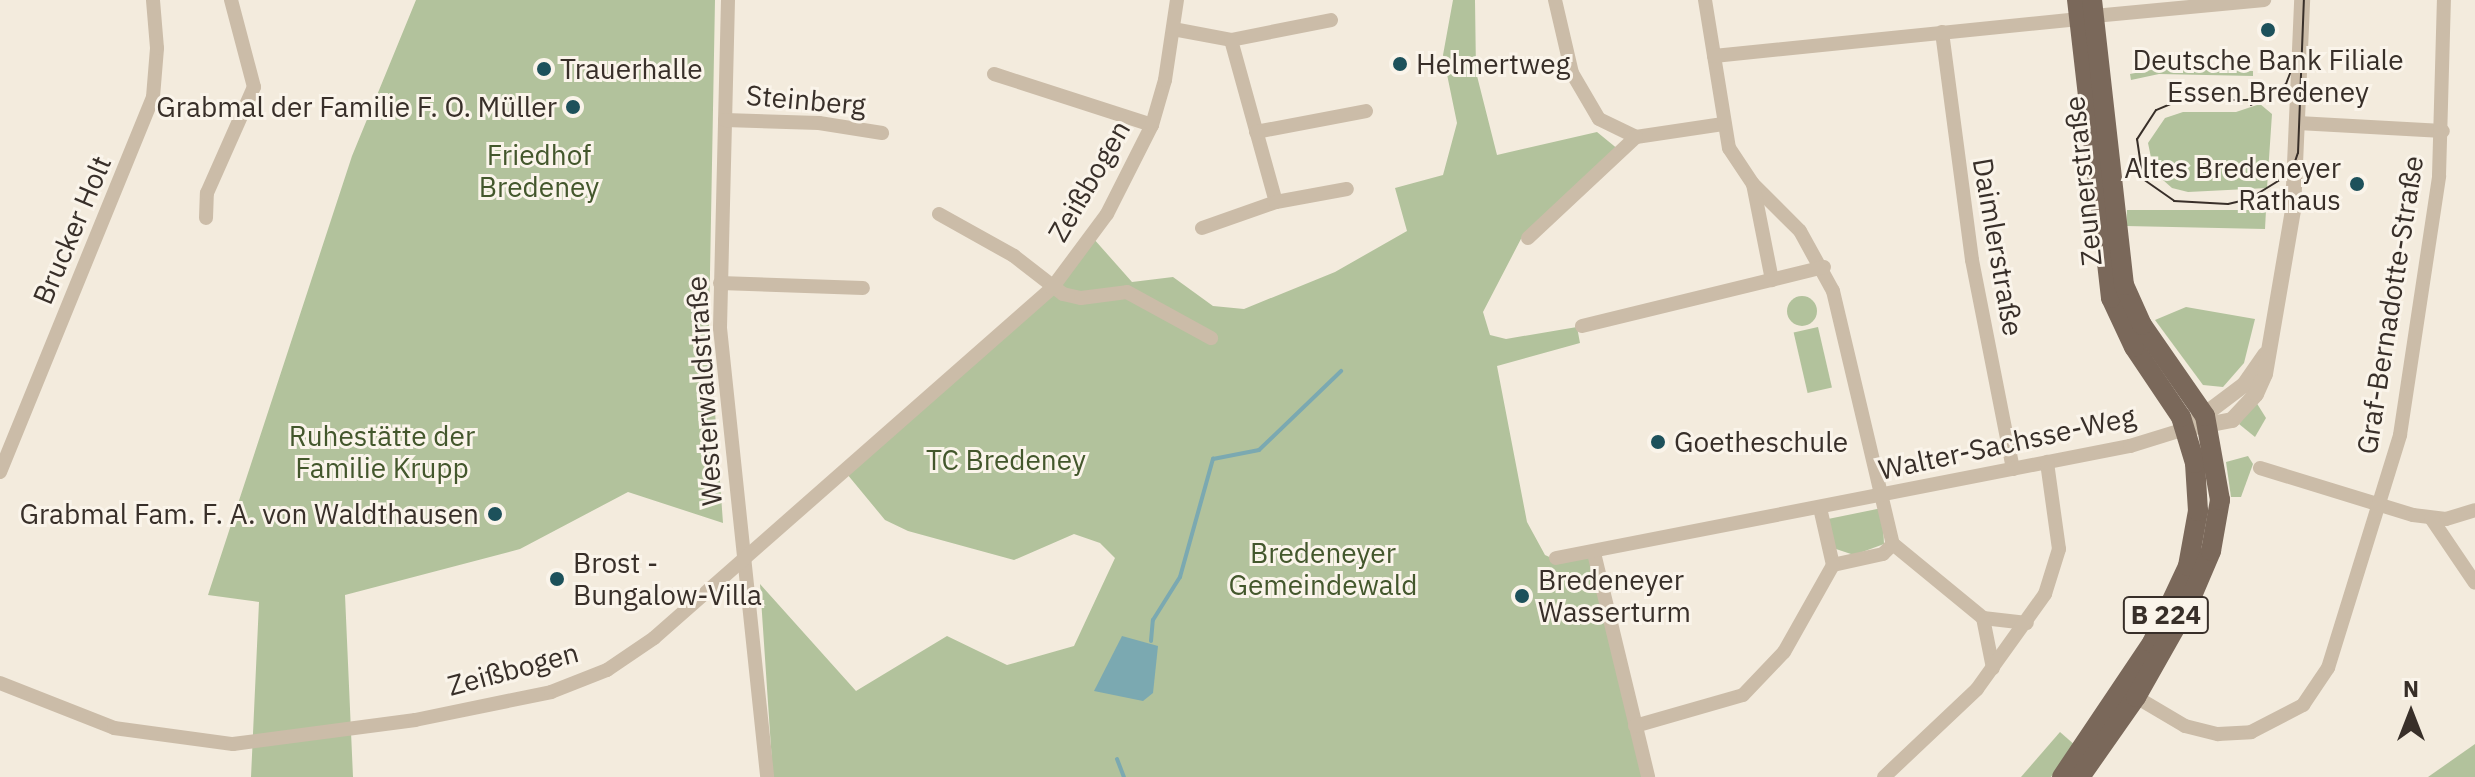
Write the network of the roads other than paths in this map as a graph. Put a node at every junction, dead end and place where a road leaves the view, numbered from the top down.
1 (153, 0) edge
2 (231, 0) edge
3 (728, 0) edge
4 (1177, 0) edge
5 (1555, 0) edge
6 (1705, 0) edge
7 (2264, 0) edge
8 (2302, 0) edge
9 (2444, 0) edge
10 (2086, 9) edge
11 (1331, 20) dead end
12 (1173, 29) junction
13 (1942, 32) junction
14 (1231, 40) junction
15 (1714, 56) junction
16 (994, 74) dead end
17 (1366, 111) dead end
18 (725, 120) junction
19 (2298, 123) junction
20 (1723, 124) junction
21 (1152, 125) junction
22 (2443, 131) junction
23 (1256, 132) junction
24 (882, 133) dead end
25 (1636, 137) junction
26 (1753, 184) junction
27 (1347, 189) dead end
28 (1276, 202) junction
29 (939, 214) dead end
30 (206, 218) dead end
31 (1202, 228) dead end
32 (1528, 238) dead end
33 (1824, 267) junction
34 (1772, 280) junction
35 (720, 283) junction
36 (863, 288) dead end
37 (1052, 288) junction
38 (1582, 326) dead end
39 (1211, 338) dead end
40 (2206, 421) junction
41 (2185, 429) junction
42 (2047, 462) junction
43 (2260, 468) dead end
44 (2013, 469) junction
45 (0, 472) edge
46 (1885, 495) junction
47 (2379, 505) junction
48 (1820, 508) junction
49 (2475, 510) edge
50 (2431, 518) junction
51 (1893, 544) junction
52 (1594, 553) junction
53 (1556, 558) dead end
54 (744, 561) junction
55 (1833, 565) junction
56 (2475, 583) edge
57 (1983, 618) junction
58 (2027, 623) junction
59 (1993, 668) junction
60 (0, 683) edge
61 (2136, 697) junction
62 (1635, 726) junction
63 (767, 777) edge
64 (1648, 777) edge
65 (1884, 777) edge
66 (2062, 777) edge
67 (2080, 777) edge

1 - 45 street, Brucker Holt
2 - 30 street
3 - 18 street, Westerwaldstraße
4 - 12 street, Zeißbogen
5 - 25 street
6 - 15 street
7 - 10 street
8 - 19 street
9 - 22 street, Graf-Bernadotte-Straße
10 - 13 street
10 - 40 main road, Zeunerstraße / B 224
10 - 41 main road, Zeunerstraße / B 224
11 - 14 street
12 - 14 street
12 - 21 street, Zeißbogen
13 - 15 street
13 - 44 street, Daimlerstraße
14 - 23 street
15 - 20 street
16 - 21 street
17 - 23 street
18 - 24 street, Steinberg
18 - 35 street, Westerwaldstraße
19 - 22 street
19 - 40 street
20 - 25 street
20 - 26 street
21 - 37 street, Zeißbogen
22 - 47 street, Graf-Bernadotte-Straße
23 - 28 street
25 - 32 street
26 - 33 street
26 - 34 street
27 - 28 street
28 - 31 street
29 - 37 street
33 - 34 street
33 - 46 street
34 - 38 street
35 - 36 street
35 - 54 street, Westerwaldstraße
37 - 39 street
37 - 54 street, Zeißbogen
40 - 41 street
40 - 61 main road, B 224
41 - 42 street, Walter-Sachsse-Weg
41 - 66 main road, B 224
42 - 44 street, Walter-Sachsse-Weg
42 - 58 street
43 - 47 street
44 - 46 street, Walter-Sachsse-Weg
46 - 48 street, Walter-Sachsse-Weg
46 - 51 street
47 - 50 street
47 - 61 street, Graf-Bernadotte-Straße
48 - 52 street, Walter-Sachsse-Weg
48 - 55 street
49 - 50 street
50 - 56 street
51 - 55 street
51 - 57 street
52 - 53 street, Walter-Sachsse-Weg
52 - 62 street
54 - 60 street, Zeißbogen
54 - 63 street, Westerwaldstraße
55 - 62 street
57 - 58 street
57 - 59 street
58 - 59 street
59 - 65 street
61 - 67 main road, B 224
62 - 64 street

